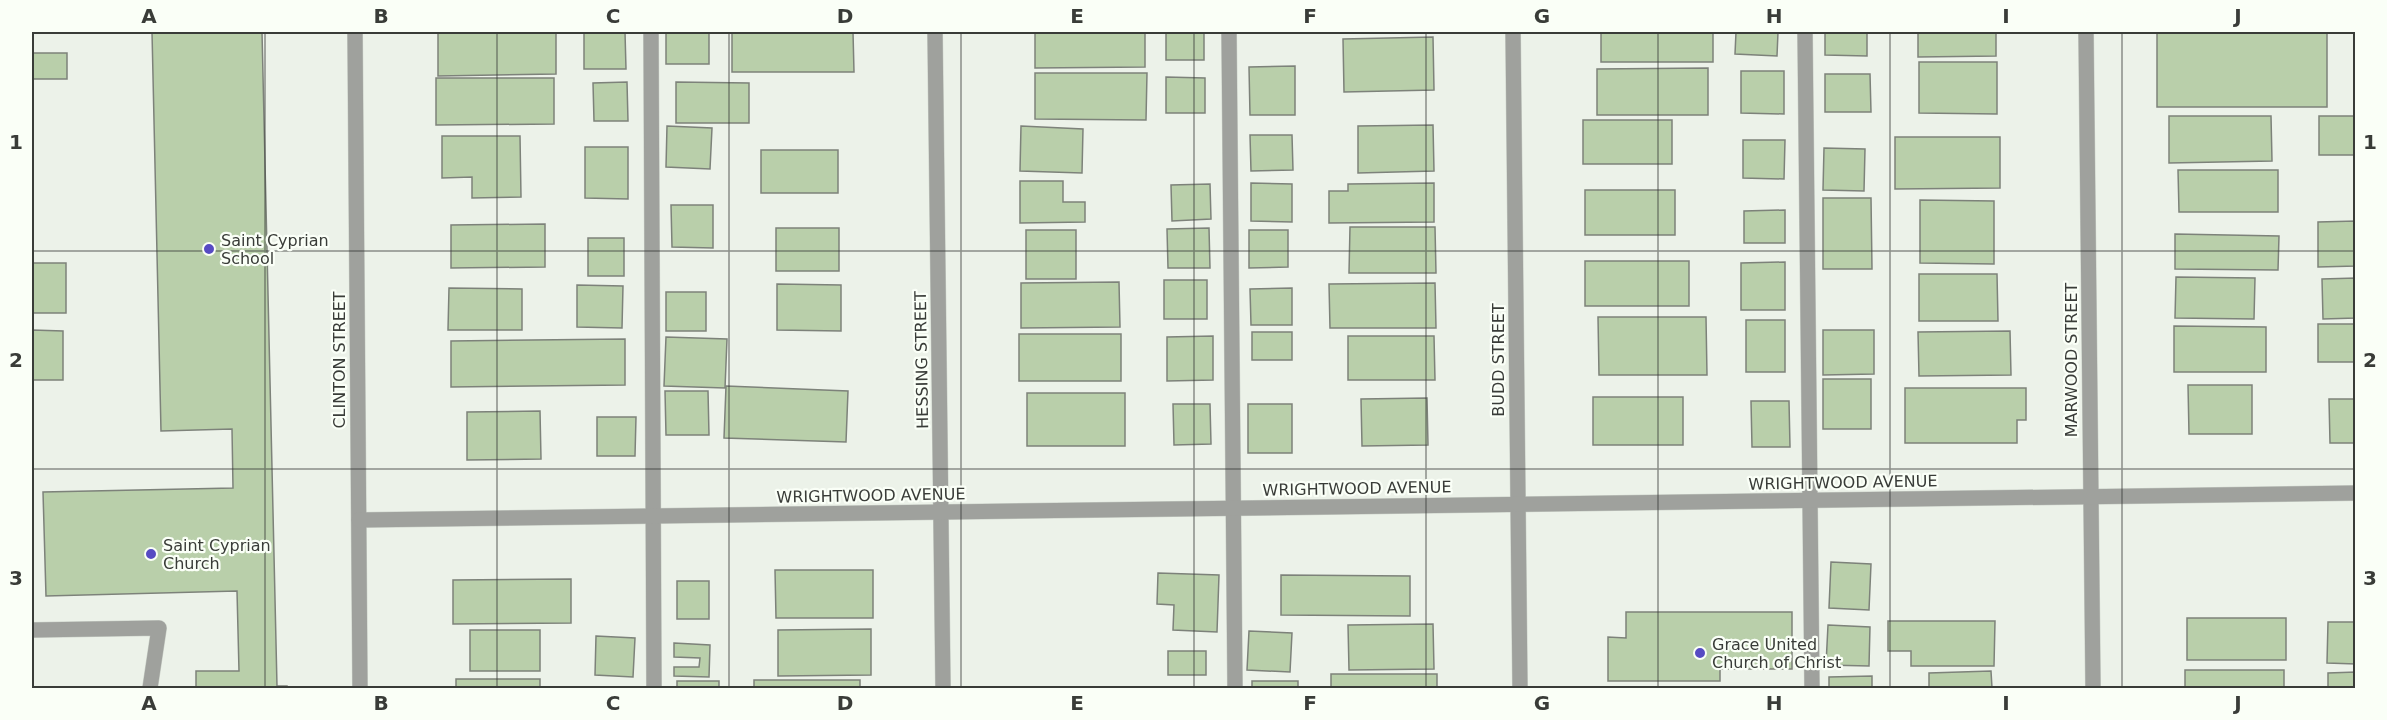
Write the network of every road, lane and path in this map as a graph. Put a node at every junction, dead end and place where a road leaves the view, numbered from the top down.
1 (355, 32) edge
2 (651, 32) edge
3 (935, 32) edge
4 (1229, 32) edge
5 (1513, 32) edge
6 (1804, 32) edge
7 (2086, 32) edge
8 (2355, 493) edge
9 (2090, 496) junction
10 (1811, 500) junction
11 (1517, 504) junction
12 (1234, 508) junction
13 (940, 512) junction
14 (653, 516) junction
15 (358, 520) junction
16 (32, 630) edge
17 (150, 688) edge
18 (360, 688) edge
19 (654, 688) edge
20 (944, 688) edge
21 (1235, 688) edge
22 (1520, 688) edge
23 (1812, 688) edge
24 (2093, 688) edge

1 - 15 street, CLINTON STREET
2 - 14 street
3 - 13 street, HESSING STREET
4 - 12 street
5 - 11 street, BUDD STREET
6 - 10 street
7 - 9 street, MARWOOD STREET
8 - 9 street, WRIGHTWOOD AVENUE
9 - 10 street, WRIGHTWOOD AVENUE
9 - 24 street, MARWOOD STREET
10 - 11 street, WRIGHTWOOD AVENUE
10 - 23 street
11 - 12 street, WRIGHTWOOD AVENUE
11 - 22 street, BUDD STREET
12 - 13 street, WRIGHTWOOD AVENUE
12 - 21 street
13 - 14 street, WRIGHTWOOD AVENUE
13 - 20 street, HESSING STREET
14 - 15 street, WRIGHTWOOD AVENUE
14 - 19 street
15 - 18 street, CLINTON STREET
16 - 17 street

